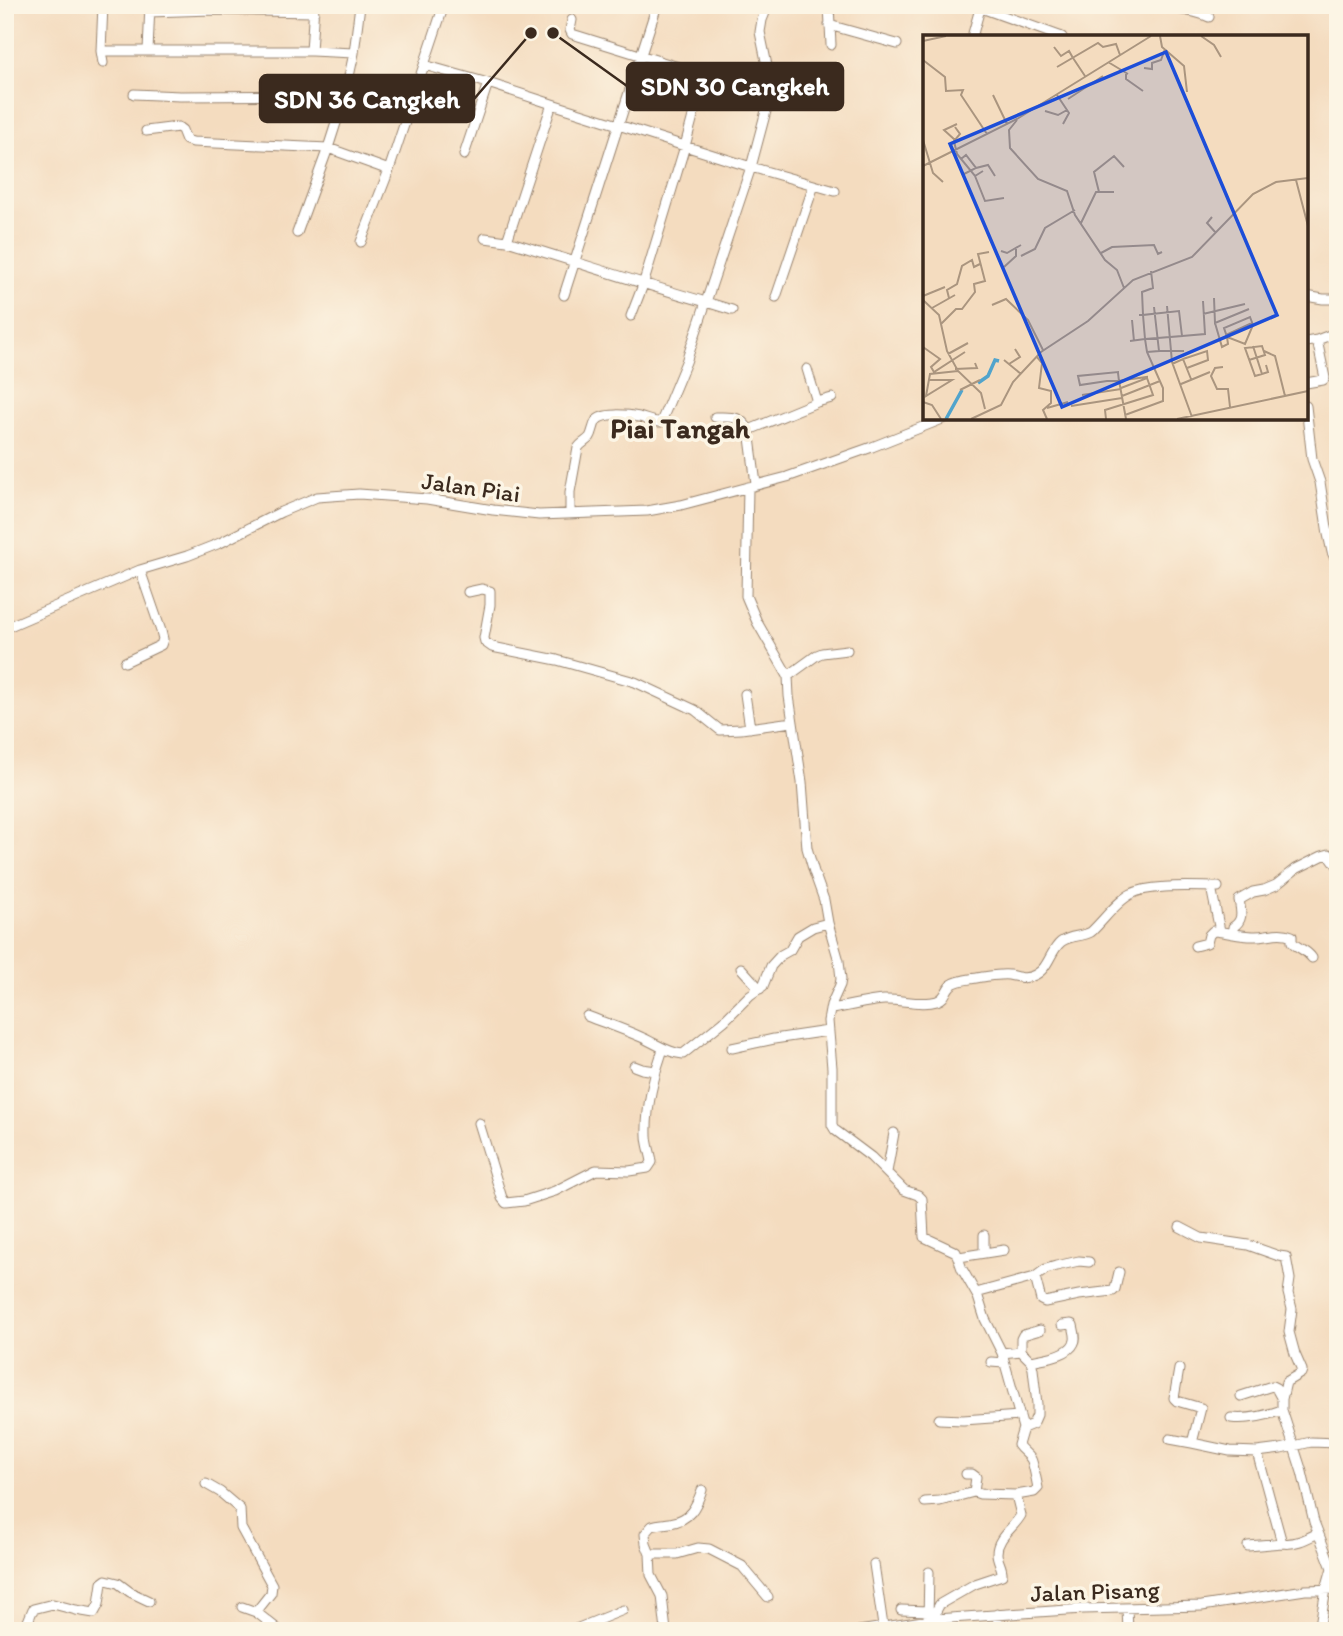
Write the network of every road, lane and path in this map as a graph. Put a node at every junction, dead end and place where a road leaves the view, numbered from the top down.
1 (103, 5) edge
2 (360, 5) edge
3 (444, 5) edge
4 (657, 5) edge
5 (768, 5) edge
6 (829, 5) edge
7 (1152, 5) edge
8 (978, 6) edge
9 (314, 8) edge
10 (149, 9) edge
11 (1209, 17) dead end
12 (572, 20) dead end
13 (829, 25) junction
14 (972, 35) edge
15 (1057, 35) edge
16 (897, 44) dead end
17 (831, 45) dead end
18 (101, 51) junction
19 (148, 51) junction
20 (311, 51) junction
21 (354, 53) junction
22 (641, 56) junction
23 (103, 63) dead end
24 (424, 65) junction
25 (704, 75) junction
26 (488, 83) junction
27 (134, 94) dead end
28 (345, 95) junction
29 (770, 96) junction
30 (552, 104) junction
31 (620, 124) junction
32 (146, 131) dead end
33 (685, 146) junction
34 (328, 148) junction
35 (464, 155) dead end
36 (751, 167) junction
37 (389, 170) junction
38 (814, 185) junction
39 (835, 191) dead end
40 (298, 233) dead end
41 (485, 239) dead end
42 (361, 242) dead end
43 (507, 242) junction
44 (575, 261) junction
45 (643, 285) junction
46 (564, 295) dead end
47 (1308, 296) edge
48 (776, 297) dead end
49 (1338, 299) edge
50 (706, 302) junction
51 (732, 310) dead end
52 (631, 316) dead end
53 (1338, 332) edge
54 (1317, 340) junction
55 (1308, 342) edge
56 (807, 369) dead end
57 (1308, 383) edge
58 (832, 398) dead end
59 (817, 402) junction
60 (715, 417) dead end
61 (940, 420) edge
62 (1307, 420) edge
63 (749, 430) junction
64 (752, 486) junction
65 (570, 514) junction
66 (1338, 565) edge
67 (141, 570) junction
68 (468, 592) dead end
69 (5, 628) edge
70 (847, 650) dead end
71 (125, 662) dead end
72 (788, 676) junction
73 (745, 694) dead end
74 (792, 722) junction
75 (750, 728) junction
76 (1336, 865) edge
77 (828, 923) junction
78 (1220, 931) junction
79 (1233, 934) junction
80 (1195, 946) dead end
81 (1312, 958) dead end
82 (741, 968) dead end
83 (760, 989) junction
84 (830, 1009) junction
85 (587, 1016) dead end
86 (828, 1031) junction
87 (732, 1048) dead end
88 (663, 1049) junction
89 (634, 1066) dead end
90 (656, 1072) junction
91 (479, 1123) dead end
92 (894, 1133) dead end
93 (887, 1172) junction
94 (1180, 1227) dead end
95 (984, 1236) dead end
96 (1003, 1250) dead end
97 (984, 1252) junction
98 (959, 1257) junction
99 (1089, 1262) dead end
100 (1119, 1272) dead end
101 (1035, 1278) junction
102 (976, 1293) junction
103 (1062, 1325) dead end
104 (1040, 1330) dead end
105 (1021, 1351) junction
106 (1003, 1358) junction
107 (1031, 1361) junction
108 (991, 1362) dead end
109 (1179, 1369) dead end
110 (1241, 1396) dead end
111 (1282, 1399) junction
112 (1282, 1410) junction
113 (1020, 1416) junction
114 (1231, 1418) dead end
115 (939, 1419) dead end
116 (1023, 1428) junction
117 (1170, 1439) dead end
118 (1192, 1443) junction
119 (1338, 1443) edge
120 (1293, 1446) junction
121 (1257, 1452) junction
122 (966, 1474) dead end
123 (205, 1484) dead end
124 (702, 1490) dead end
125 (974, 1492) junction
126 (1016, 1495) junction
127 (925, 1502) dead end
128 (1318, 1533) junction
129 (1282, 1543) junction
130 (1248, 1546) dead end
131 (650, 1554) junction
132 (874, 1564) dead end
133 (929, 1572) dead end
134 (1332, 1589) edge
135 (768, 1597) dead end
136 (149, 1601) dead end
137 (242, 1608) dead end
138 (1127, 1608) junction
139 (623, 1610) dead end
140 (901, 1610) dead end
141 (256, 1612) junction
142 (997, 1614) junction
143 (931, 1616) junction
144 (597, 1620) junction
145 (883, 1626) junction
146 (24, 1631) edge
147 (280, 1631) edge
148 (571, 1631) edge
149 (600, 1631) edge
150 (666, 1631) edge
151 (859, 1631) edge
152 (999, 1631) edge
153 (1128, 1631) edge
154 (1319, 1631) edge

1 - 18 street
2 - 21 street
3 - 24 street
4 - 22 street
5 - 29 street
6 - 13 street
7 - 11 street
8 - 14 street
8 - 15 street
9 - 10 street
9 - 20 street
10 - 19 street
12 - 22 street
13 - 16 street
13 - 17 street
18 - 19 street
18 - 23 street
19 - 20 street
20 - 21 street
21 - 28 street
22 - 25 street
22 - 31 street
24 - 26 street
24 - 37 street
25 - 29 street
25 - 33 street
26 - 30 street
26 - 35 street
27 - 28 street
28 - 34 street
29 - 36 street
30 - 31 street
30 - 43 street
31 - 33 street
31 - 44 street
32 - 34 street
33 - 36 street
33 - 45 street
34 - 37 street
34 - 40 street
36 - 38 street
36 - 50 street
37 - 42 street
38 - 39 street
38 - 48 street
41 - 43 street
43 - 44 street
44 - 45 street
44 - 46 street
45 - 50 street
45 - 52 street
47 - 49 street
50 - 51 street
50 - 65 street
53 - 54 street
54 - 55 street
54 - 57 street
56 - 59 street
58 - 59 street
59 - 63 street
60 - 63 street
61 - 64 street, Jalan Piai
62 - 66 street
63 - 64 street
64 - 65 street, Jalan Piai
64 - 72 street
65 - 67 street, Jalan Piai
67 - 69 street, Jalan Piai
67 - 71 street
68 - 75 street
70 - 72 street
72 - 74 street
73 - 75 street
74 - 75 street
74 - 77 street
76 - 79 street
77 - 83 street
77 - 84 street
78 - 79 street
78 - 80 street
78 - 84 street
79 - 81 street
82 - 83 street
83 - 88 street
84 - 86 street
85 - 88 street
86 - 87 street
86 - 93 street
88 - 90 street
89 - 90 street
90 - 91 street
92 - 93 street
93 - 98 street
94 - 111 street
95 - 97 street
96 - 97 street
97 - 98 street
98 - 102 street
99 - 101 street
100 - 101 street
101 - 102 street
102 - 106 street
103 - 107 street
104 - 105 street
105 - 106 street
105 - 107 street
106 - 108 street
106 - 113 street
107 - 116 street
109 - 118 street
110 - 111 street
111 - 112 street
112 - 114 street
112 - 120 street
113 - 115 street
113 - 116 street
116 - 126 street
117 - 118 street
118 - 121 street
119 - 120 street
120 - 121 street
120 - 128 street
121 - 129 street
122 - 125 street
123 - 141 street
124 - 131 street
125 - 126 street
125 - 127 street
126 - 143 street
128 - 129 street
128 - 134 street
129 - 130 street
131 - 135 street
131 - 150 street
132 - 145 street
133 - 143 street
134 - 138 street, Jalan Pisang
134 - 154 street
136 - 146 street
137 - 141 street
138 - 142 street, Jalan Pisang
138 - 153 street
139 - 144 street
140 - 143 street
141 - 147 street
142 - 143 street, Jalan Pisang
142 - 152 street
143 - 145 street, Jalan Pisang
144 - 148 street
144 - 149 street
145 - 151 street, Jalan Pisang

